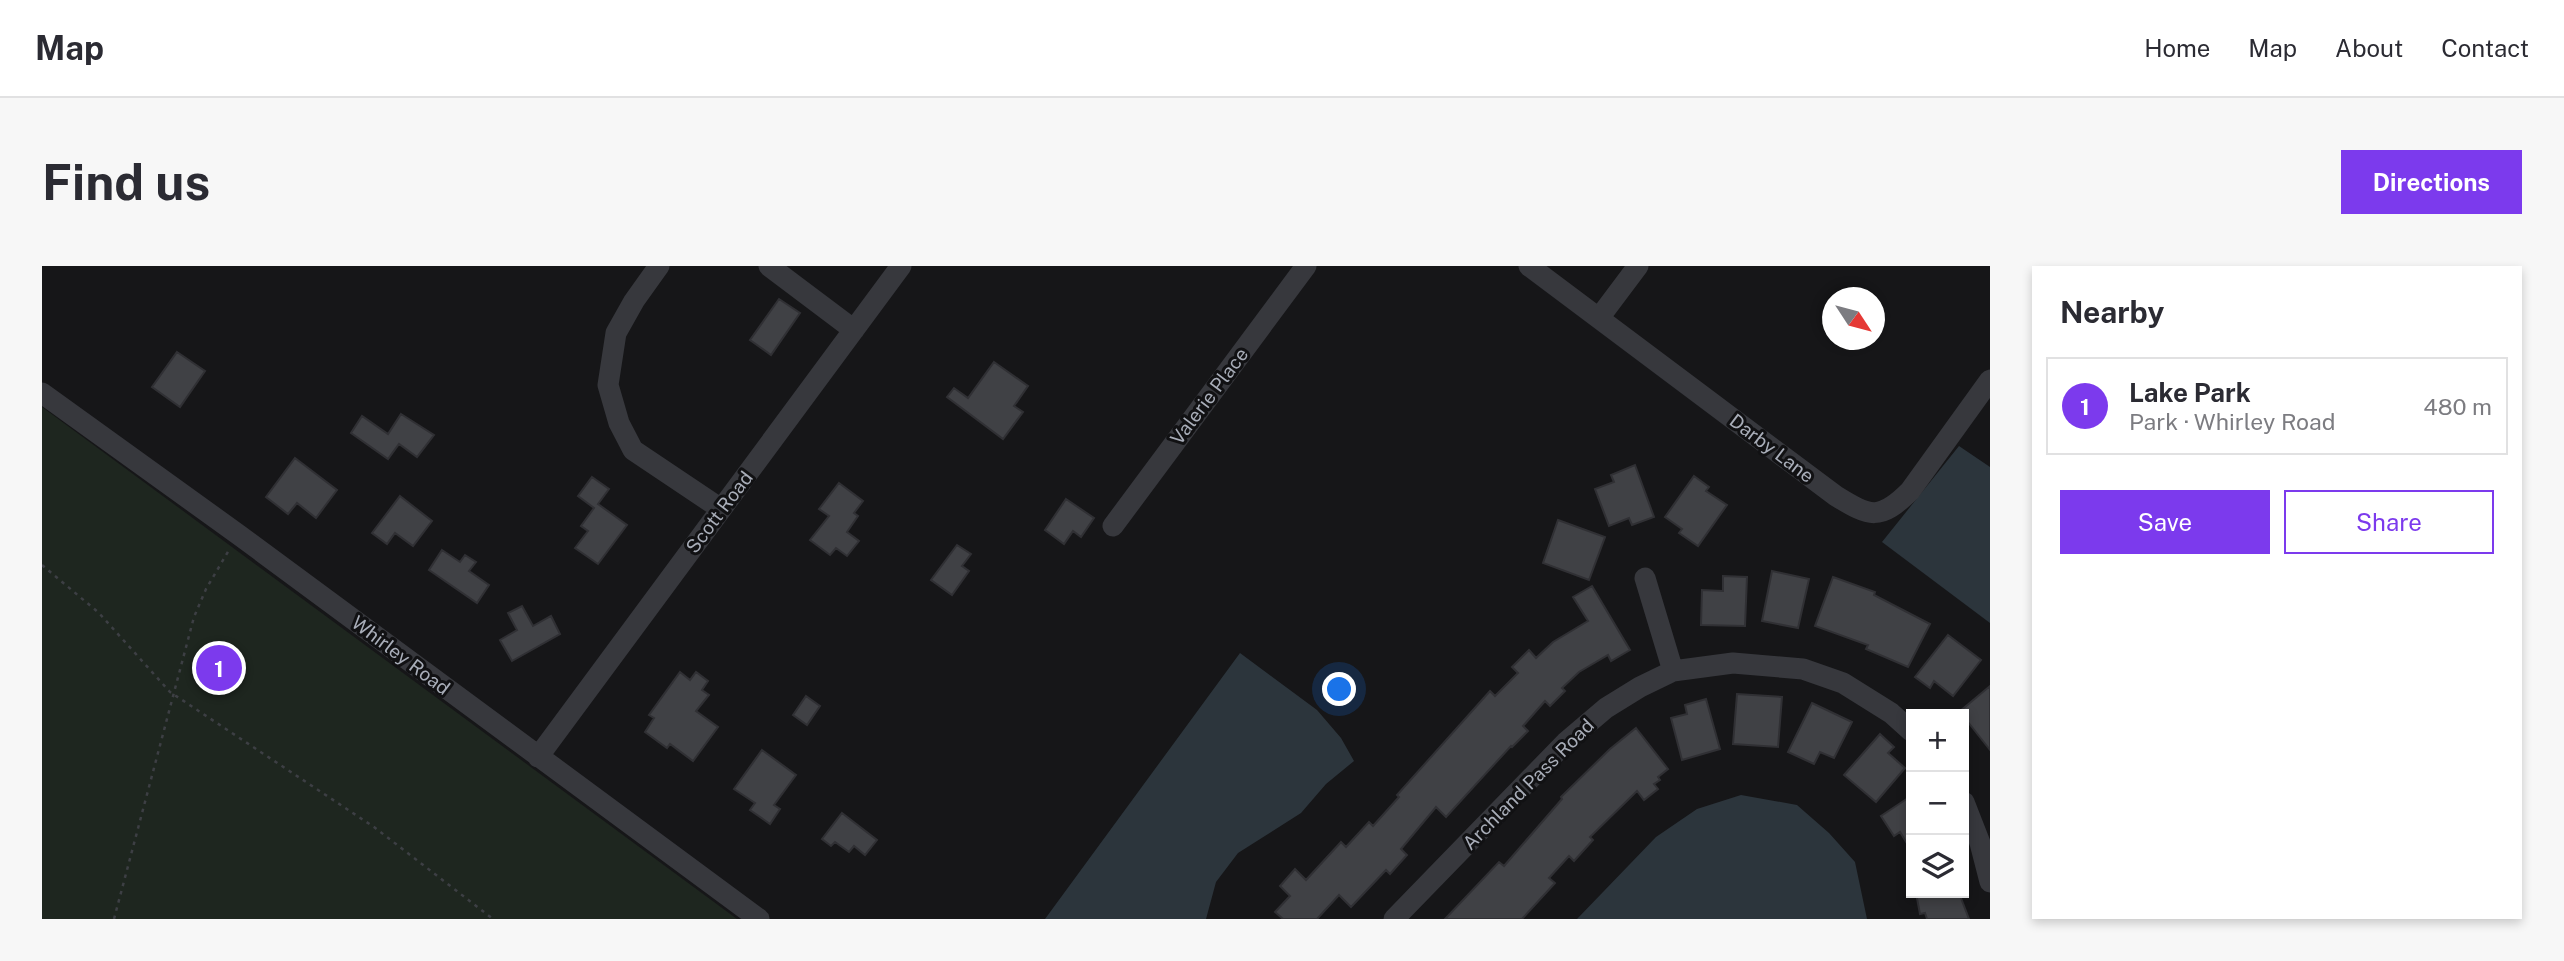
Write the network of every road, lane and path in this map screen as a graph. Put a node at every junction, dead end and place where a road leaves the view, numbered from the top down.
1 (659, 266) edge
2 (769, 266) edge
3 (901, 266) edge
4 (1306, 266) edge
5 (1529, 266) edge
6 (1637, 266) edge
7 (1599, 318) junction
8 (854, 330) junction
9 (1990, 380) edge
10 (42, 393) edge
11 (721, 509) junction
12 (1113, 526) dead end
13 (239, 535) junction
14 (42, 565) edge
15 (1645, 578) dead end
16 (1673, 671) junction
17 (174, 694) junction
18 (1906, 726) edge
19 (538, 757) junction
20 (1969, 815) edge
21 (1990, 882) edge
22 (114, 919) edge
23 (493, 919) edge
24 (759, 919) edge
25 (1394, 919) edge

1 - 11 street
2 - 8 street
3 - 8 street, Scott Road
4 - 12 street, Valerie Place
5 - 7 street, Darby Lane
6 - 7 street
7 - 9 street, Darby Lane
8 - 11 street, Scott Road
10 - 13 street, Whirley Road
11 - 19 street, Scott Road
13 - 17 path
13 - 19 street, Whirley Road
14 - 17 path
15 - 16 street
16 - 18 street, Archland Pass Road
16 - 25 street, Archland Pass Road
17 - 22 path
17 - 23 path
19 - 24 street, Whirley Road
20 - 21 street

